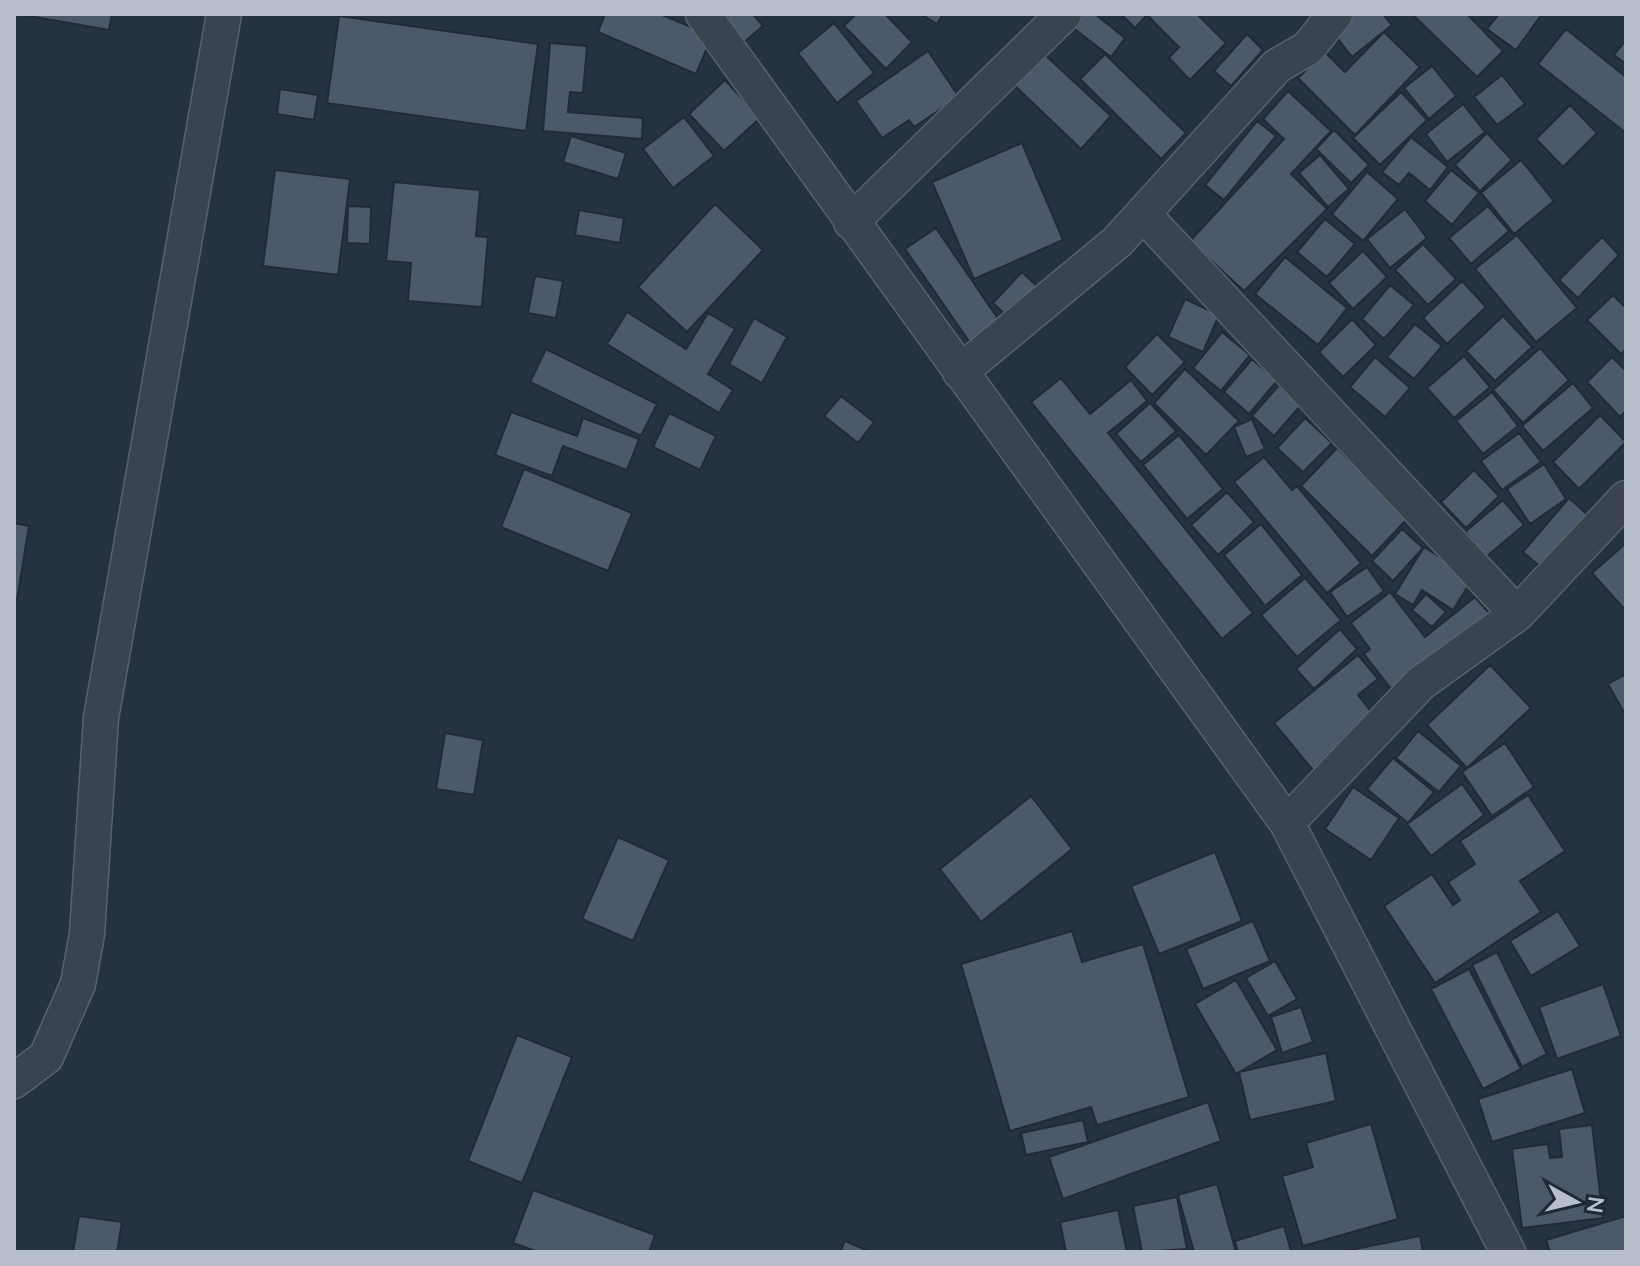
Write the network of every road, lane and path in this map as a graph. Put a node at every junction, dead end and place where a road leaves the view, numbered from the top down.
1 (224, 14) edge
2 (703, 14) edge
3 (1064, 14) edge
4 (1335, 14) edge
5 (1144, 215) junction
6 (851, 222) junction
7 (960, 372) junction
8 (1626, 498) edge
9 (1517, 614) junction
10 (1287, 823) junction
11 (14, 1081) edge
12 (1508, 1252) edge

1 - 11 street
2 - 6 street
3 - 6 street
4 - 5 street
5 - 7 street
5 - 9 street
6 - 7 street
7 - 10 street
8 - 9 street
9 - 10 street
10 - 12 street

